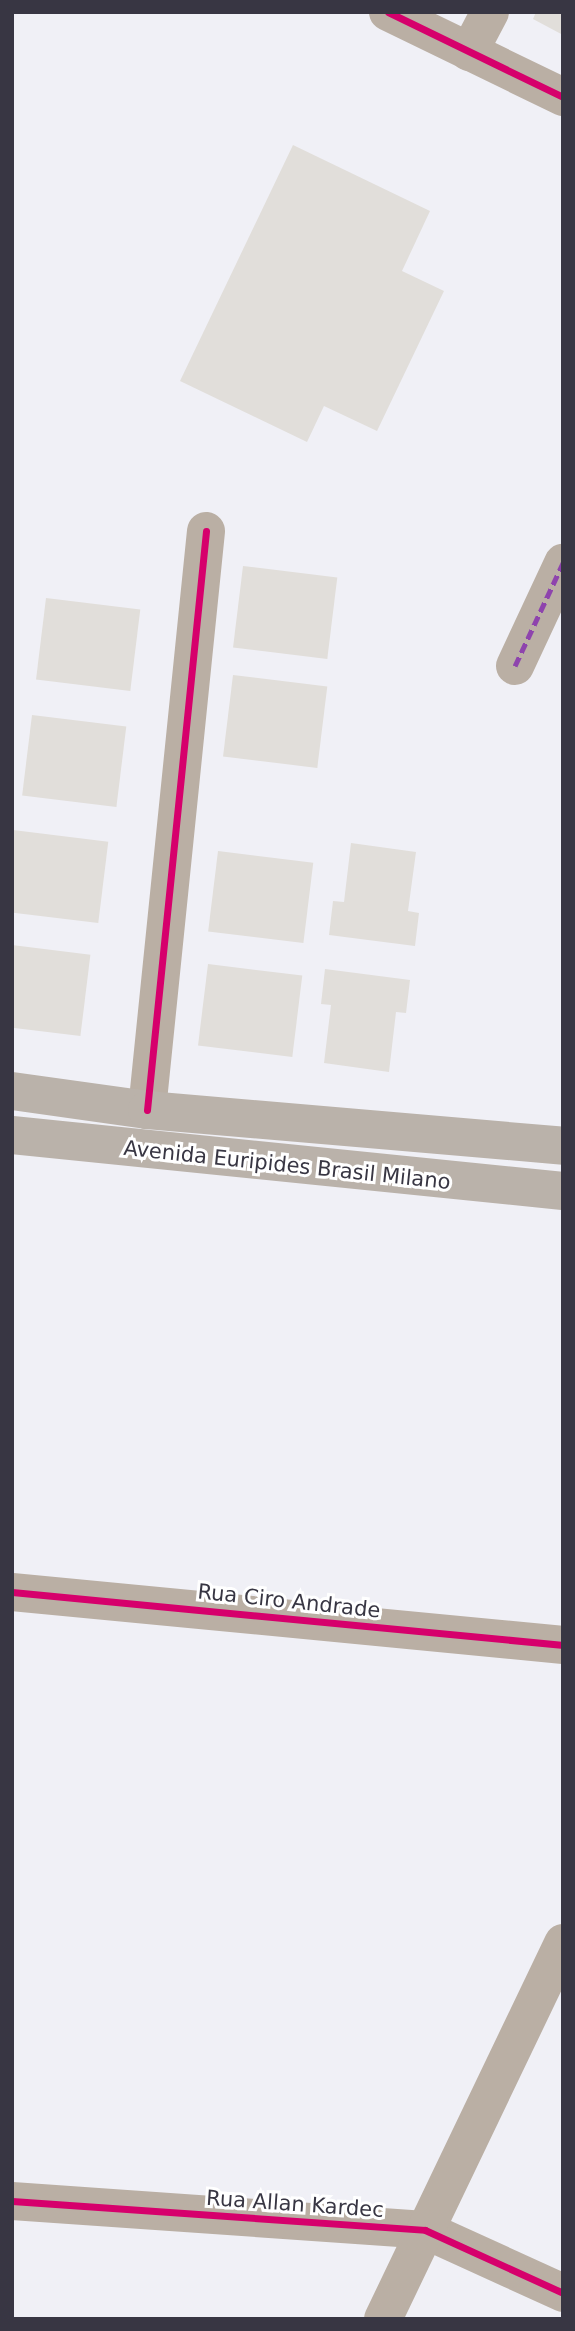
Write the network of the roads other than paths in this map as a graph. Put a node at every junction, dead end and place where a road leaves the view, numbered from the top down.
1 (388, 12) edge
2 (490, 12) edge
3 (469, 52) junction
4 (563, 97) edge
5 (206, 531) dead end
6 (563, 563) edge
7 (515, 666) dead end
8 (12, 1091) edge
9 (148, 1110) junction
10 (371, 1131) junction
11 (12, 1135) edge
12 (563, 1146) edge
13 (367, 1176) junction
14 (563, 1191) edge
15 (12, 1592) edge
16 (563, 1646) edge
17 (563, 1943) edge
18 (12, 2201) edge
19 (425, 2230) junction
20 (563, 2293) edge
21 (383, 2319) edge

1 - 3 street
2 - 3 street
3 - 4 street
5 - 9 street
6 - 7 street
8 - 9 main road, Avenida Euripides Brasil Milano
9 - 10 main road, Avenida Euripides Brasil Milano
10 - 12 main road, Avenida Euripides Brasil Milano
10 - 13 main road
11 - 13 main road, Avenida Euripides Brasil Milano
13 - 14 main road, Avenida Euripides Brasil Milano
15 - 16 street, Rua Ciro Andrade
17 - 19 street
18 - 19 street, Rua Allan Kardec
19 - 20 street, Rua Allan Kardec
19 - 21 street

